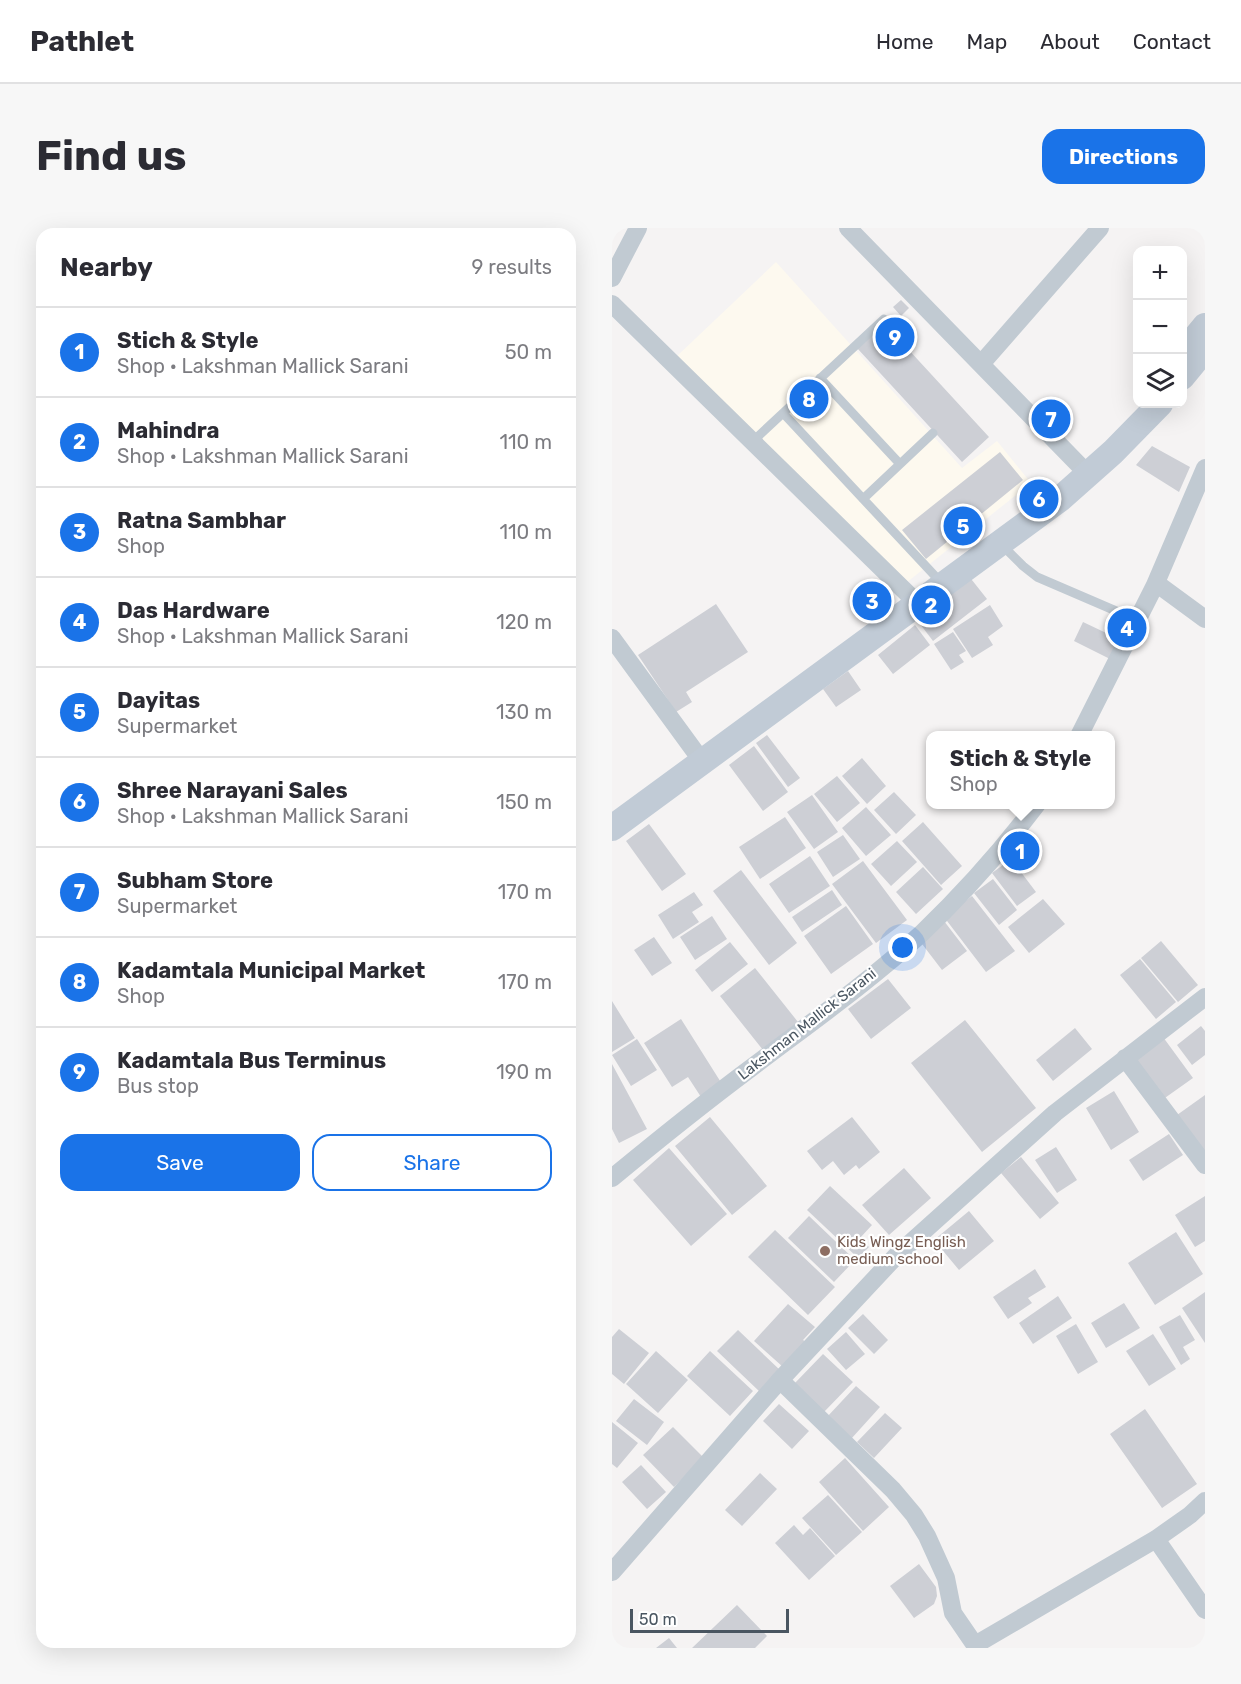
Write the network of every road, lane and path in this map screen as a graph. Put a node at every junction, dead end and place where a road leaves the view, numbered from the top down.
1 (638, 228) edge
2 (848, 228) edge
3 (1100, 228) edge
4 (612, 278) edge
5 (612, 304) edge
6 (884, 319) dead end
7 (1205, 326) edge
8 (1187, 348) edge
9 (1205, 349) edge
10 (981, 364) junction
11 (1187, 371) edge
12 (820, 378) junction
13 (1137, 408) edge
14 (1156, 408) edge
15 (783, 413) junction
16 (933, 434) dead end
17 (752, 442) junction
18 (900, 464) junction
19 (1205, 468) edge
20 (1084, 470) junction
21 (863, 499) junction
22 (1000, 543) junction
23 (939, 581) junction
24 (1156, 583) junction
25 (914, 600) junction
26 (1205, 619) edge
27 (1137, 620) junction
28 (612, 638) edge
29 (1081, 731) edge
30 (699, 757) junction
31 (1033, 809) edge
32 (612, 814) edge
33 (612, 828) edge
34 (1205, 997) edge
35 (1125, 1058) junction
36 (1205, 1166) edge
37 (612, 1178) edge
38 (780, 1380) junction
39 (1205, 1501) edge
40 (1156, 1539) junction
41 (612, 1572) edge
42 (1203, 1605) edge
43 (976, 1647) edge

1 - 4 street
2 - 10 street
3 - 10 street
5 - 17 street
6 - 12 lane
7 - 8 street
9 - 11 street
10 - 20 street
12 - 15 lane
12 - 18 lane
13 - 20 street
14 - 20 street
15 - 17 lane
15 - 21 lane
16 - 18 lane
17 - 25 street
18 - 21 lane
19 - 24 street
20 - 22 street
20 - 23 street
21 - 23 lane
22 - 23 street
22 - 27 lane
23 - 25 street
24 - 26 street
24 - 27 street
25 - 30 street
27 - 29 street
28 - 30 street
30 - 32 street
30 - 33 street
31 - 37 street, Lakshman Mallick Sarani
34 - 35 street
35 - 36 street
35 - 38 street
38 - 41 street
38 - 43 street
39 - 40 street
40 - 42 street
40 - 43 street

